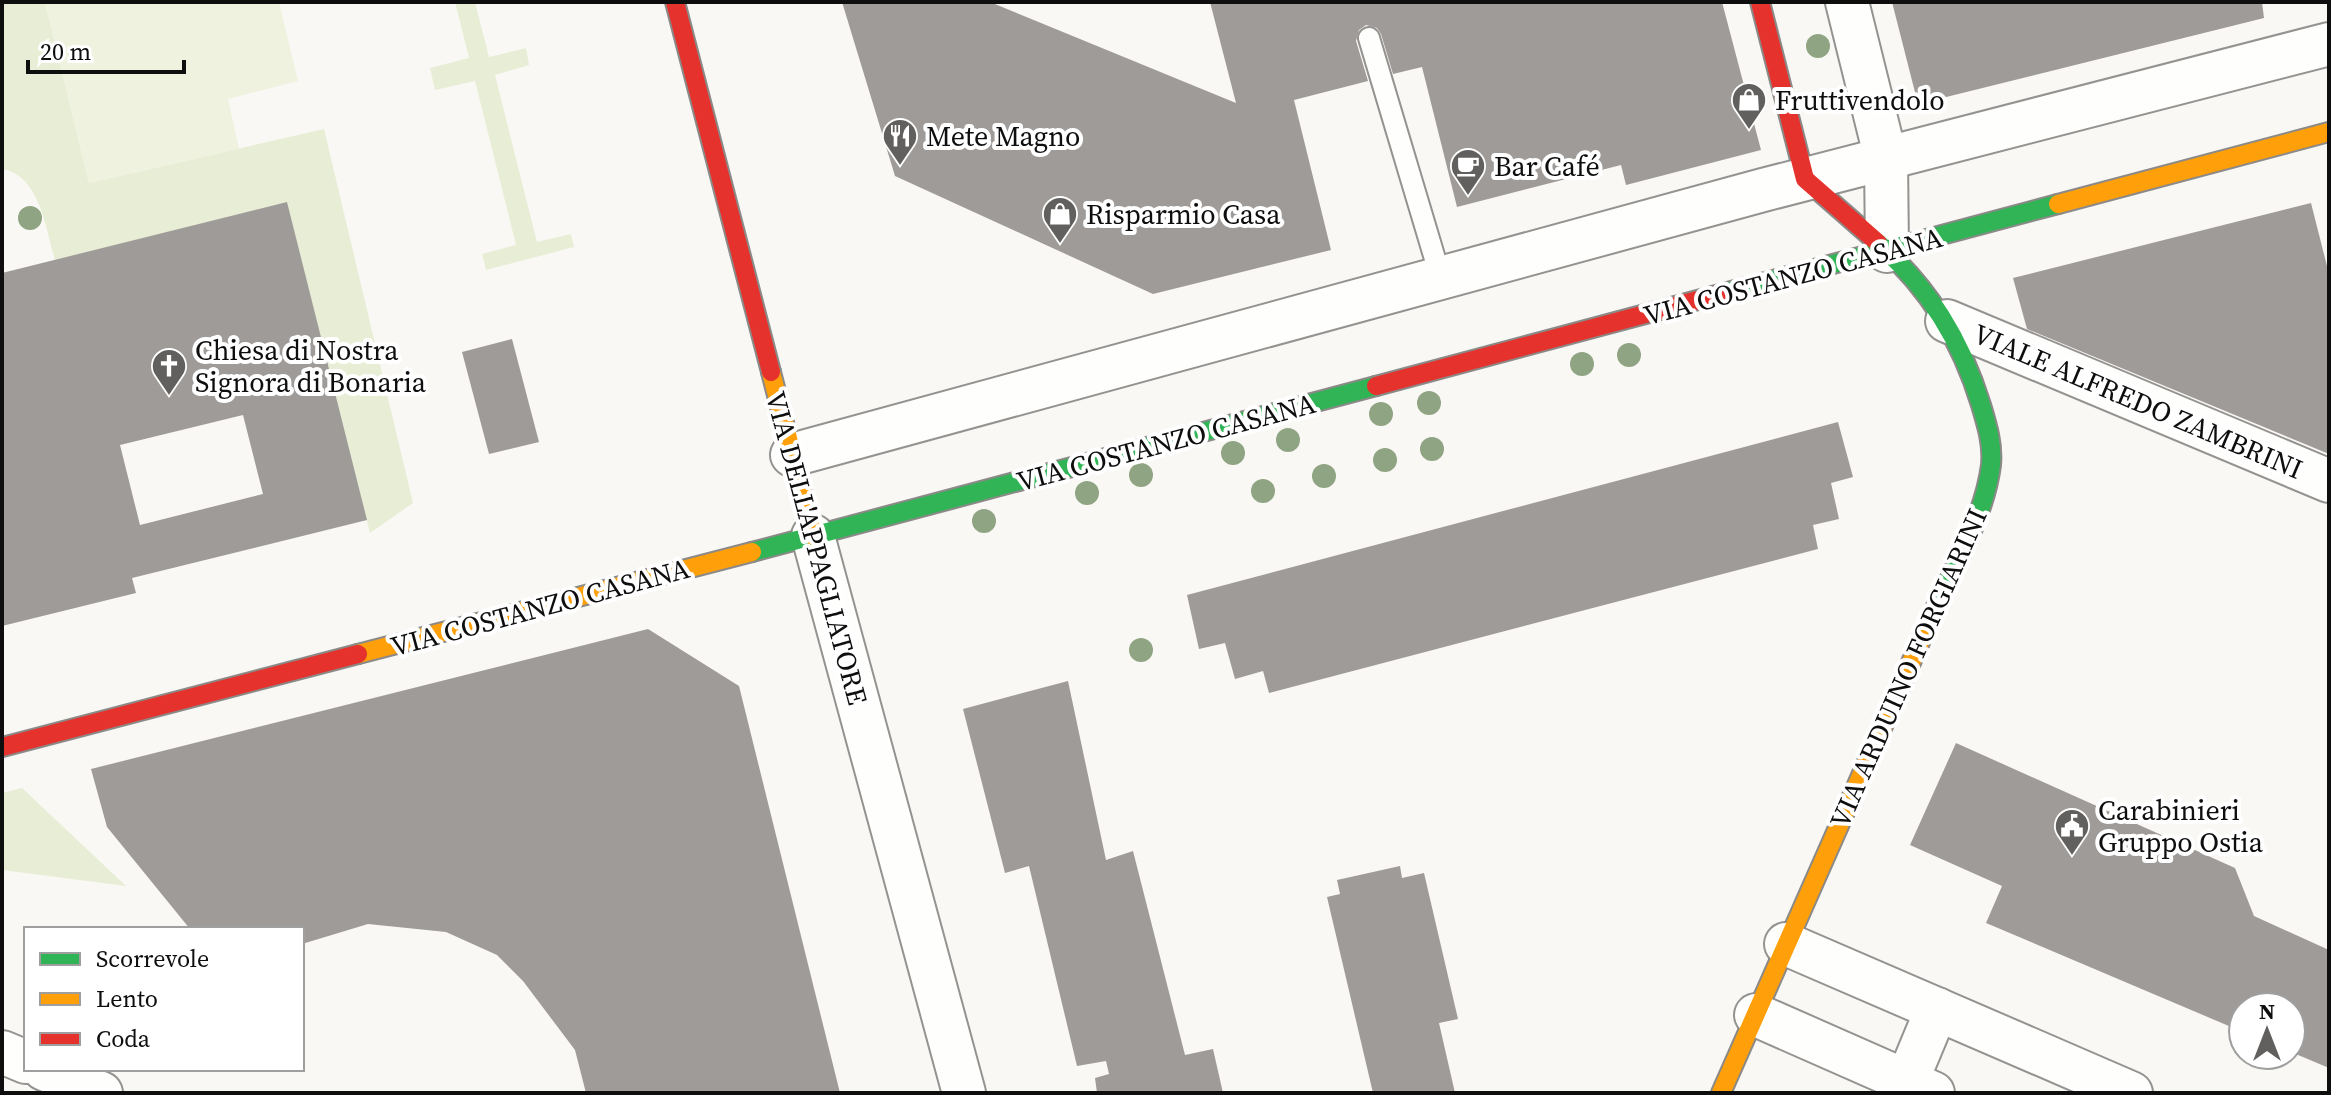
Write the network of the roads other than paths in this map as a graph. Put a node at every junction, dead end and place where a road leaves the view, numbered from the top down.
1 (675, 2) edge
2 (1760, 2) edge
3 (1847, 2) edge
4 (1369, 38) dead end
5 (2329, 44) edge
6 (2329, 132) edge
7 (1886, 159) junction
8 (1805, 179) junction
9 (1887, 251) junction
10 (1441, 279) junction
11 (1947, 321) junction
12 (792, 455) junction
13 (2329, 481) edge
14 (813, 536) junction
15 (2, 747) edge
16 (1786, 944) junction
17 (1937, 1009) junction
18 (1756, 1015) junction
19 (2, 1052) edge
20 (24, 1061) edge
21 (49, 1071) edge
22 (1920, 1087) edge
23 (2116, 1090) edge
24 (101, 1093) edge
25 (964, 1093) edge
26 (1721, 1093) edge

1 - 12 street, VIA DELL'APPAGLIATORE
2 - 8 street
3 - 7 street
4 - 10 lane
5 - 7 street
6 - 9 street, VIA COSTANZO CASANA
7 - 8 street
7 - 9 street
8 - 9 street, VIA ARDUINO FORGIARINI
8 - 10 street
9 - 11 street, VIA ARDUINO FORGIARINI
9 - 14 street, VIA COSTANZO CASANA
10 - 12 street
11 - 13 street, VIALE ALFREDO ZAMBRINI
11 - 16 street, VIA ARDUINO FORGIARINI
12 - 14 street, VIA DELL'APPAGLIATORE
14 - 15 street, VIA COSTANZO CASANA
14 - 25 street, VIA DELL'APPAGLIATORE
16 - 17 street
16 - 18 street, VIA ARDUINO FORGIARINI
17 - 22 street
17 - 23 street
18 - 22 street
18 - 26 street, VIA ARDUINO FORGIARINI
19 - 20 street
21 - 24 street

